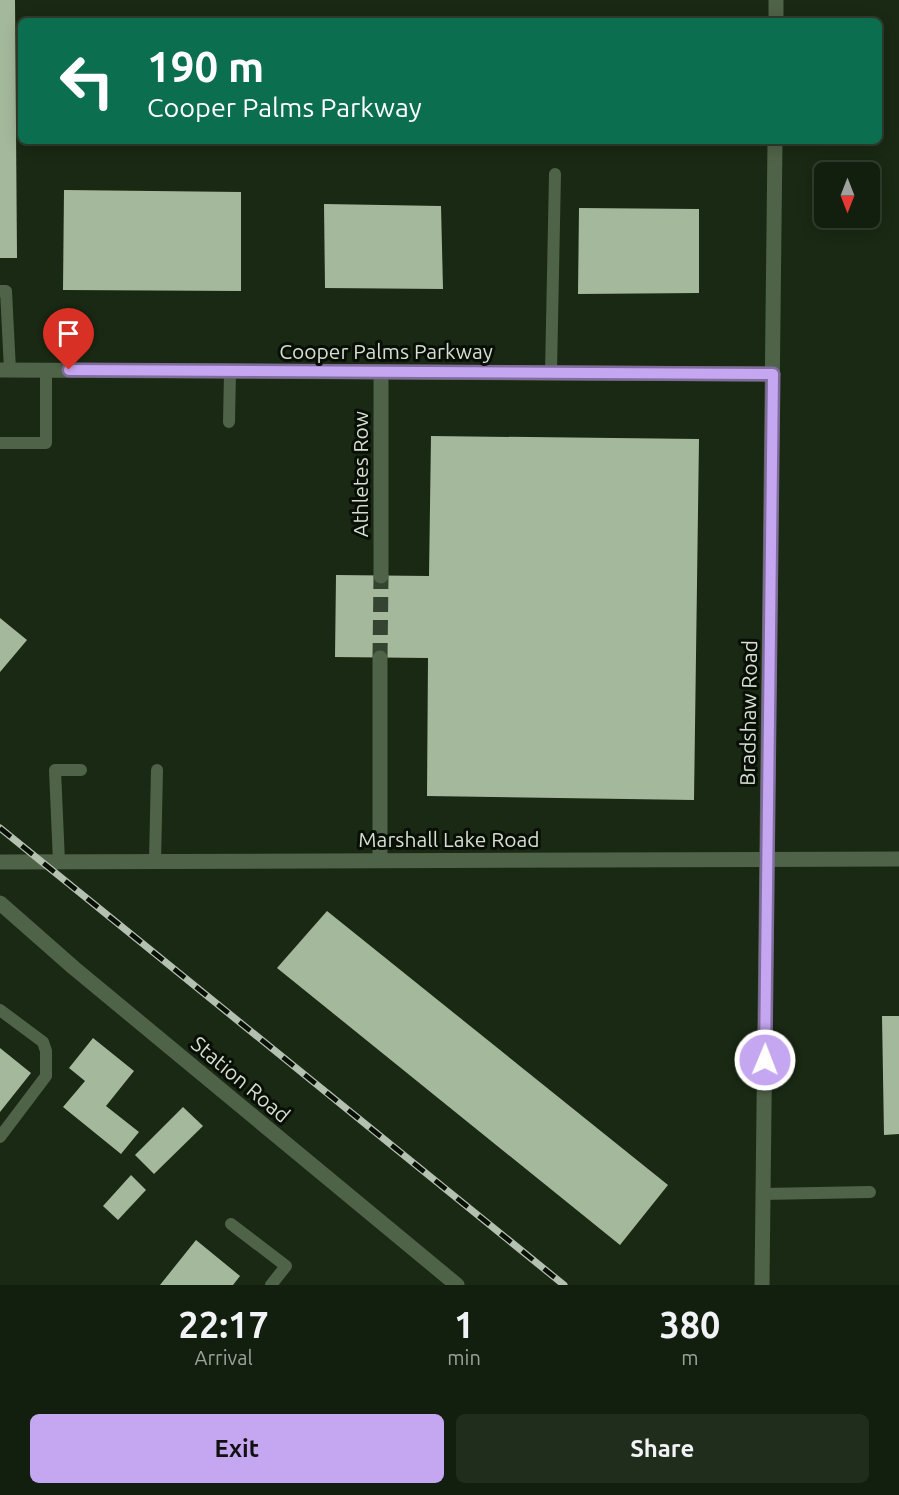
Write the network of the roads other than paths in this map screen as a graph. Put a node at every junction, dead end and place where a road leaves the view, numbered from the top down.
1 (776, 0) edge
2 (776, 18) edge
3 (775, 144) edge
4 (555, 174) dead end
5 (0, 291) edge
6 (5, 370) edge
7 (46, 370) junction
8 (230, 372) junction
9 (381, 372) junction
10 (551, 373) junction
11 (773, 374) junction
12 (229, 422) dead end
13 (0, 443) edge
14 (381, 576) tunnel mouth
15 (380, 658) tunnel mouth
16 (81, 770) dead end
17 (157, 770) dead end
18 (767, 859) junction
19 (899, 859) edge
20 (380, 860) junction
21 (155, 861) junction
22 (0, 862) edge
23 (59, 862) junction
24 (0, 903) edge
25 (0, 1010) edge
26 (0, 1137) edge
27 (870, 1192) dead end
28 (763, 1194) junction
29 (231, 1224) dead end
30 (271, 1285) edge
31 (457, 1285) edge
32 (762, 1285) edge

1 - 2 street
3 - 11 street, Bradshaw Road
4 - 10 lane
5 - 6 lane
6 - 7 street, Cooper Palms Parkway
7 - 8 street, Cooper Palms Parkway
7 - 13 lane
8 - 9 street, Cooper Palms Parkway
8 - 12 lane
9 - 10 street, Cooper Palms Parkway
9 - 14 street, Athletes Row
10 - 11 street, Cooper Palms Parkway
11 - 18 street, Bradshaw Road
15 - 20 street
16 - 23 lane
17 - 21 lane
18 - 19 street, Marshall Lake Road
18 - 20 street, Marshall Lake Road
18 - 28 street, Bradshaw Road
20 - 21 street, Marshall Lake Road
21 - 23 street, Marshall Lake Road
22 - 23 street, Marshall Lake Road
24 - 31 street, Station Road
25 - 26 lane
27 - 28 lane
28 - 32 street, Bradshaw Road
29 - 30 lane

